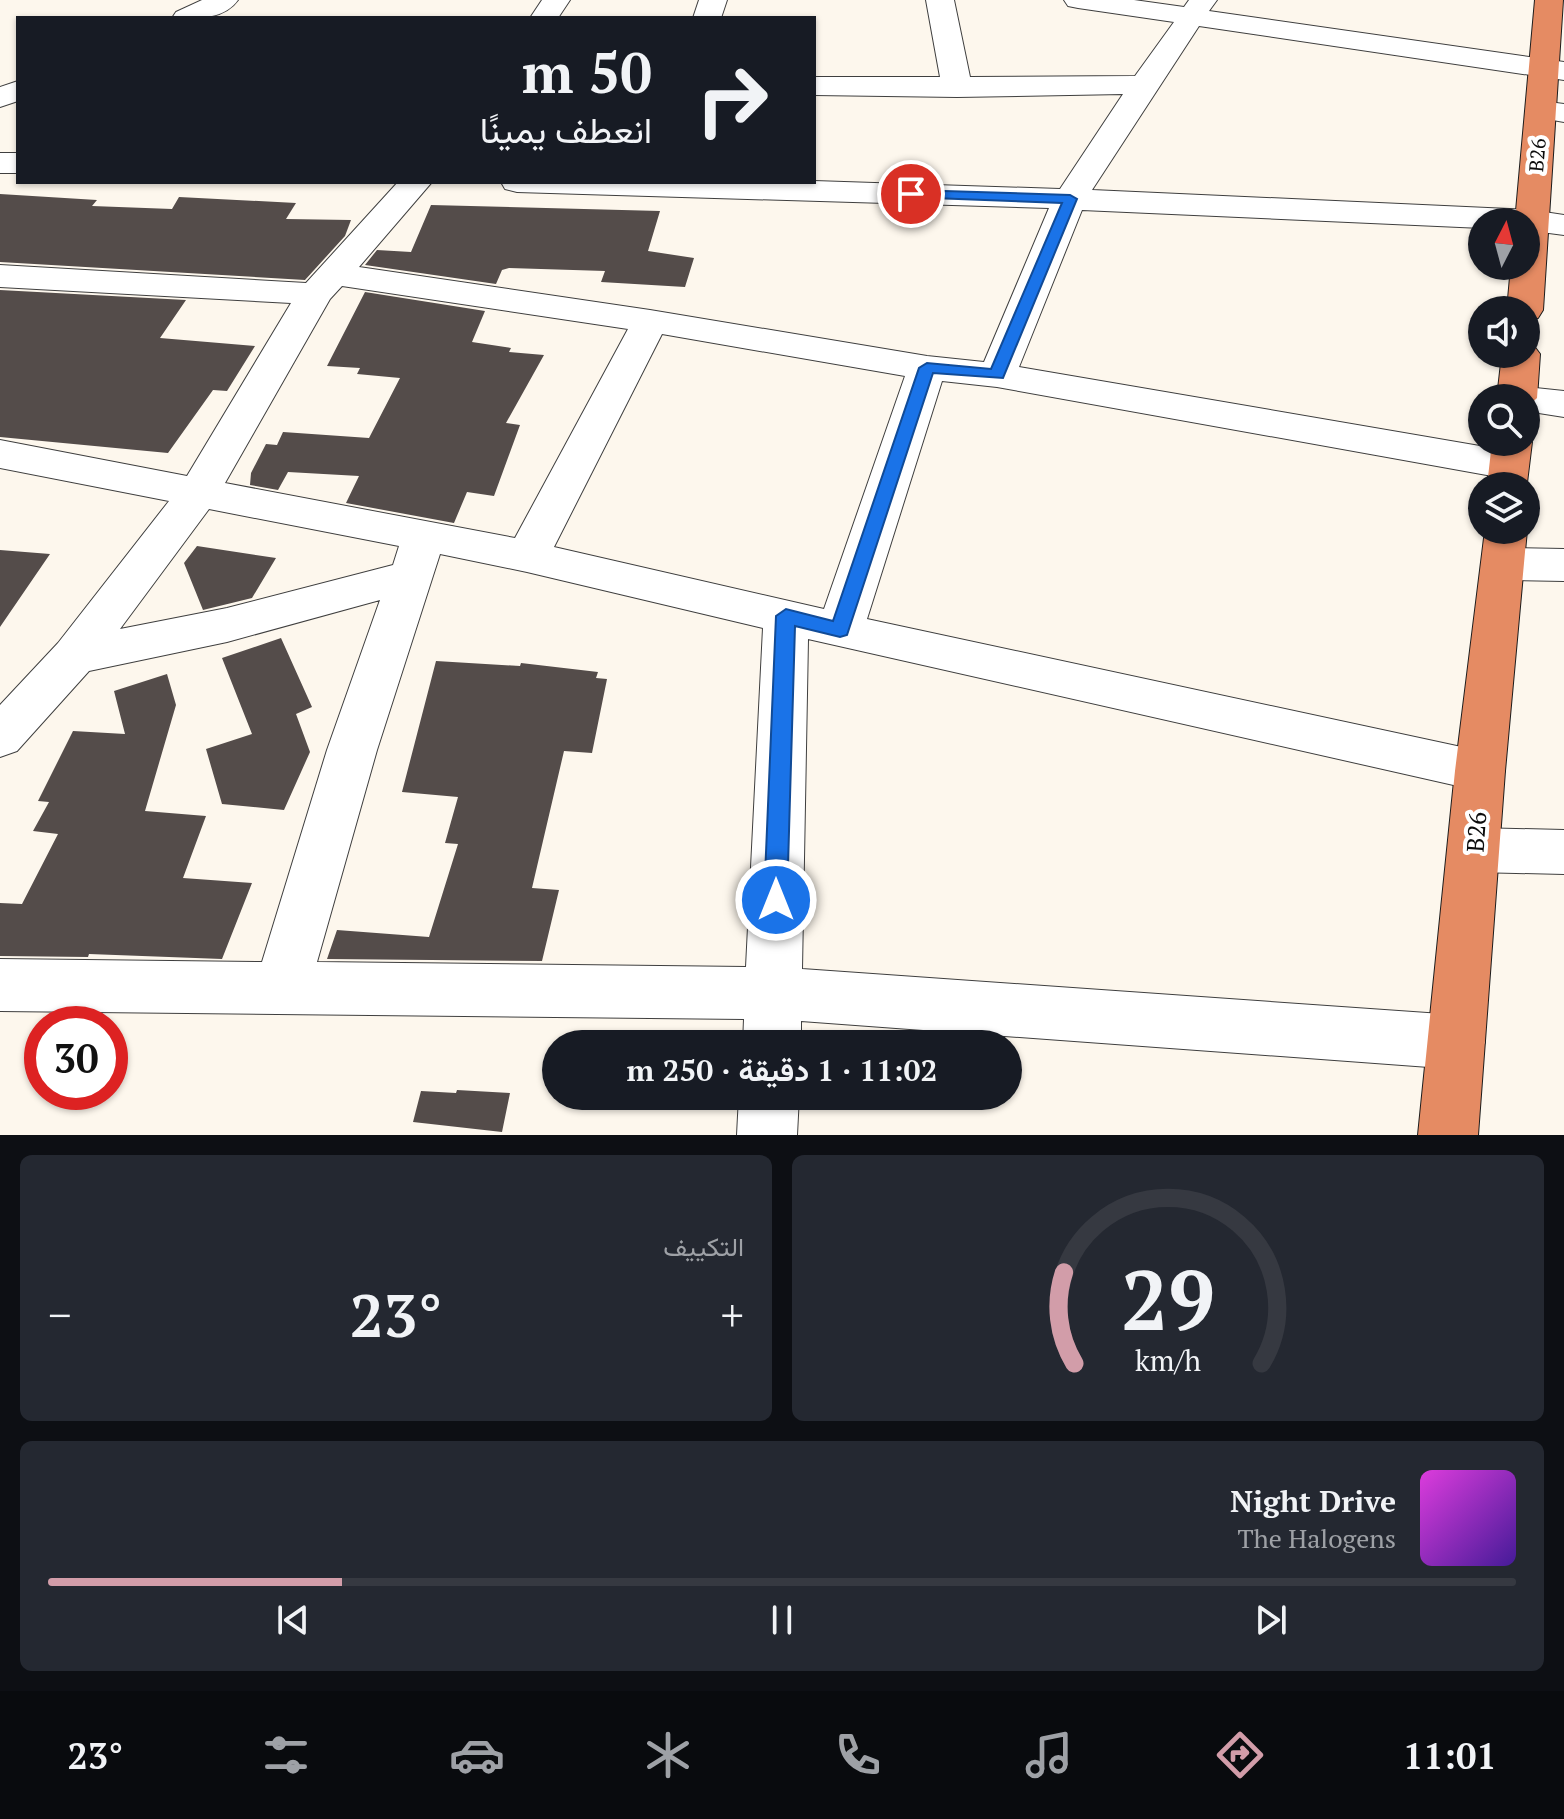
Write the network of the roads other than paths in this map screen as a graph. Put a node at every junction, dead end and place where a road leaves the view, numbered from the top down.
1 (224, 0) edge
2 (940, 0) edge
3 (1078, 0) edge
4 (1549, 0) edge
5 (1198, 7) edge
6 (190, 16) edge
7 (1554, 70) edge
8 (1146, 85) junction
9 (816, 86) edge
10 (957, 88) junction
11 (1553, 112) edge
12 (414, 184) edge
13 (582, 184) edge
14 (1070, 199) junction
15 (1548, 223) edge
16 (0, 276) edge
17 (325, 284) junction
18 (1529, 296) edge
19 (650, 321) junction
20 (927, 368) junction
21 (997, 375) junction
22 (1540, 401) edge
23 (1564, 404) edge
24 (0, 454) edge
25 (1510, 464) edge
26 (198, 493) junction
27 (1505, 547) edge
28 (527, 556) junction
29 (418, 557) junction
30 (1564, 565) edge
31 (786, 616) junction
32 (840, 630) junction
33 (74, 656) junction
34 (0, 737) edge
35 (1480, 771) junction
36 (1475, 850) junction
37 (1564, 852) edge
38 (0, 985) edge
39 (282, 988) junction
40 (773, 1019) edge
41 (1456, 1042) junction
42 (768, 1110) edge
43 (767, 1135) edge
44 (1448, 1135) edge

1 - 6 street
2 - 10 street
3 - 5 street
4 - 7 highway, B26
5 - 7 street
5 - 8 street
7 - 11 highway, B26
8 - 10 street
8 - 14 street
9 - 10 street
11 - 15 highway, B26
12 - 17 street
13 - 14 street
14 - 15 street
14 - 21 street
15 - 18 highway, B26
16 - 17 street
17 - 19 street
17 - 26 street
19 - 20 street
19 - 28 street
20 - 21 street
20 - 32 street
21 - 25 street
22 - 23 street
24 - 26 street
26 - 29 street
26 - 33 street
27 - 30 street
27 - 35 highway, B26
28 - 29 street
28 - 31 street
29 - 33 street
29 - 39 street
31 - 32 street
31 - 40 street
32 - 35 street
33 - 34 street
35 - 36 highway, B26
36 - 37 street
36 - 41 highway, B26
38 - 39 street
39 - 40 street
40 - 41 street
41 - 44 highway, B26
42 - 43 street

